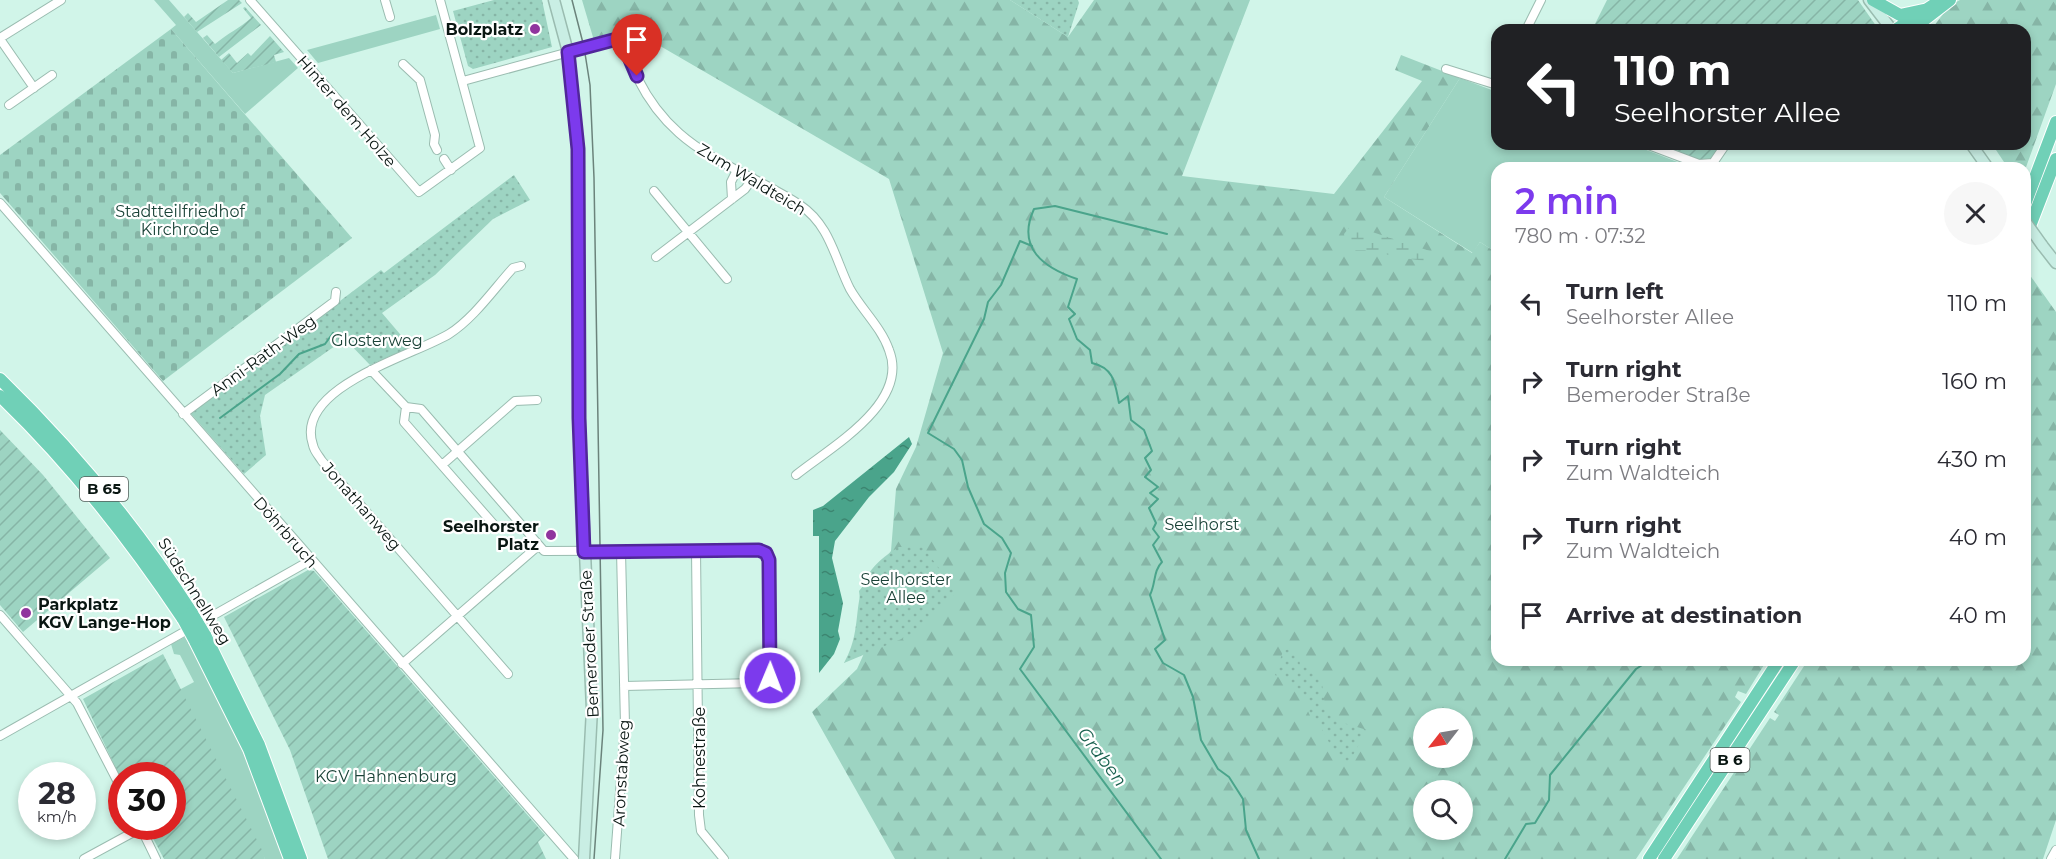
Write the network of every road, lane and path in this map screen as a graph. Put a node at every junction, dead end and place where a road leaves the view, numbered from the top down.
1 (250, 0) edge
2 (385, 0) edge
3 (440, 0) edge
4 (554, 0) edge
5 (1541, 0) edge
6 (1871, 0) edge
7 (1941, 0) edge
8 (1950, 0) edge
9 (58, 1) edge
10 (1929, 12) junction
11 (390, 17) dead end
12 (1529, 24) edge
13 (1889, 24) edge
14 (1905, 24) edge
15 (1917, 24) edge
16 (1922, 24) edge
17 (0, 38) edge
18 (568, 52) junction
19 (403, 64) dead end
20 (1446, 69) dead end
21 (52, 75) dead end
22 (463, 81) junction
23 (1491, 83) edge
24 (34, 88) junction
25 (9, 105) dead end
26 (2056, 122) edge
27 (437, 150) dead end
28 (1662, 150) edge
29 (444, 159) dead end
30 (2056, 159) edge
31 (1694, 162) edge
32 (451, 170) junction
33 (738, 170) junction
34 (753, 178) junction
35 (2056, 178) edge
36 (2031, 188) edge
37 (654, 191) dead end
38 (2043, 195) junction
39 (732, 199) junction
40 (0, 203) edge
41 (2031, 224) edge
42 (2031, 229) edge
43 (690, 233) junction
44 (656, 257) dead end
45 (2056, 263) edge
46 (521, 266) dead end
47 (727, 279) dead end
48 (336, 292) dead end
49 (371, 370) junction
50 (0, 379) edge
51 (0, 396) edge
52 (537, 400) dead end
53 (406, 406) junction
54 (183, 414) junction
55 (457, 451) junction
56 (442, 465) junction
57 (796, 475) dead end
58 (524, 528) junction
59 (538, 546) junction
60 (696, 550) junction
61 (621, 551) junction
62 (584, 552) junction
63 (311, 560) junction
64 (0, 615) edge
65 (459, 615) junction
66 (187, 616) junction
67 (200, 638) junction
68 (402, 664) junction
69 (1775, 666) edge
70 (1791, 666) edge
71 (508, 674) dead end
72 (699, 685) junction
73 (624, 686) junction
74 (69, 697) junction
75 (0, 736) edge
76 (108, 763) edge
77 (117, 840) edge
78 (146, 840) edge
79 (2056, 850) edge
80 (84, 859) edge
81 (156, 859) edge
82 (290, 859) edge
83 (302, 859) edge
84 (574, 859) edge
85 (584, 859) edge
86 (615, 859) edge
87 (724, 859) edge
88 (1649, 859) edge
89 (1664, 859) edge
90 (2051, 859) edge

1 - 32 street, Hinter dem Holze
2 - 11 street
3 - 22 street, Hinter dem Holze
4 - 18 main road, Bemeroder Straße
5 - 12 street
6 - 10 highway
6 - 13 main road
7 - 10 highway
8 - 10 highway
9 - 17 street
10 - 14 highway
10 - 15 highway
10 - 16 highway
17 - 24 street
18 - 22 street
18 - 33 street, Zum Waldteich
18 - 62 main road, Bemeroder Straße
19 - 27 street
20 - 23 street
21 - 24 street
22 - 32 street, Hinter dem Holze
24 - 25 street
26 - 36 highway
28 - 31 street
29 - 32 street
30 - 38 highway
33 - 34 street, Zum Waldteich
33 - 39 street
34 - 39 street
34 - 57 street, Zum Waldteich
35 - 38 highway
37 - 43 street
38 - 41 highway
39 - 43 street
40 - 54 street, Döhrbruch
42 - 45 main road, bridge
43 - 44 street
43 - 47 street
46 - 49 street
48 - 54 street, Anni-Rath-Weg
49 - 53 street
49 - 65 street, Jonathanweg
50 - 66 highway, Südschnellweg / B 65
51 - 66 highway, Südschnellweg / B 65
52 - 55 street
53 - 55 street
53 - 56 street
54 - 63 street, Döhrbruch
55 - 56 street
55 - 58 street
56 - 58 street
58 - 59 street
59 - 62 street
59 - 65 street
60 - 61 street
60 - 72 street, Kohnestraße
60 - 72 street
61 - 62 street
61 - 73 street, Aronstabweg
62 - 85 main road, Bemeroder Straße
63 - 68 street, Döhrbruch
63 - 74 street
64 - 74 street
65 - 68 street
65 - 71 street
66 - 67 highway, Südschnellweg / B 65, bridge
67 - 82 highway, Südschnellweg / B 65
67 - 83 highway, Südschnellweg / B 65
68 - 84 street, Döhrbruch
69 - 88 highway, B 6
70 - 89 highway, B 6
72 - 73 street
72 - 87 street, Kohnestraße
73 - 86 street, Aronstabweg
74 - 75 street
74 - 76 street
77 - 80 street
78 - 81 street
79 - 90 street

